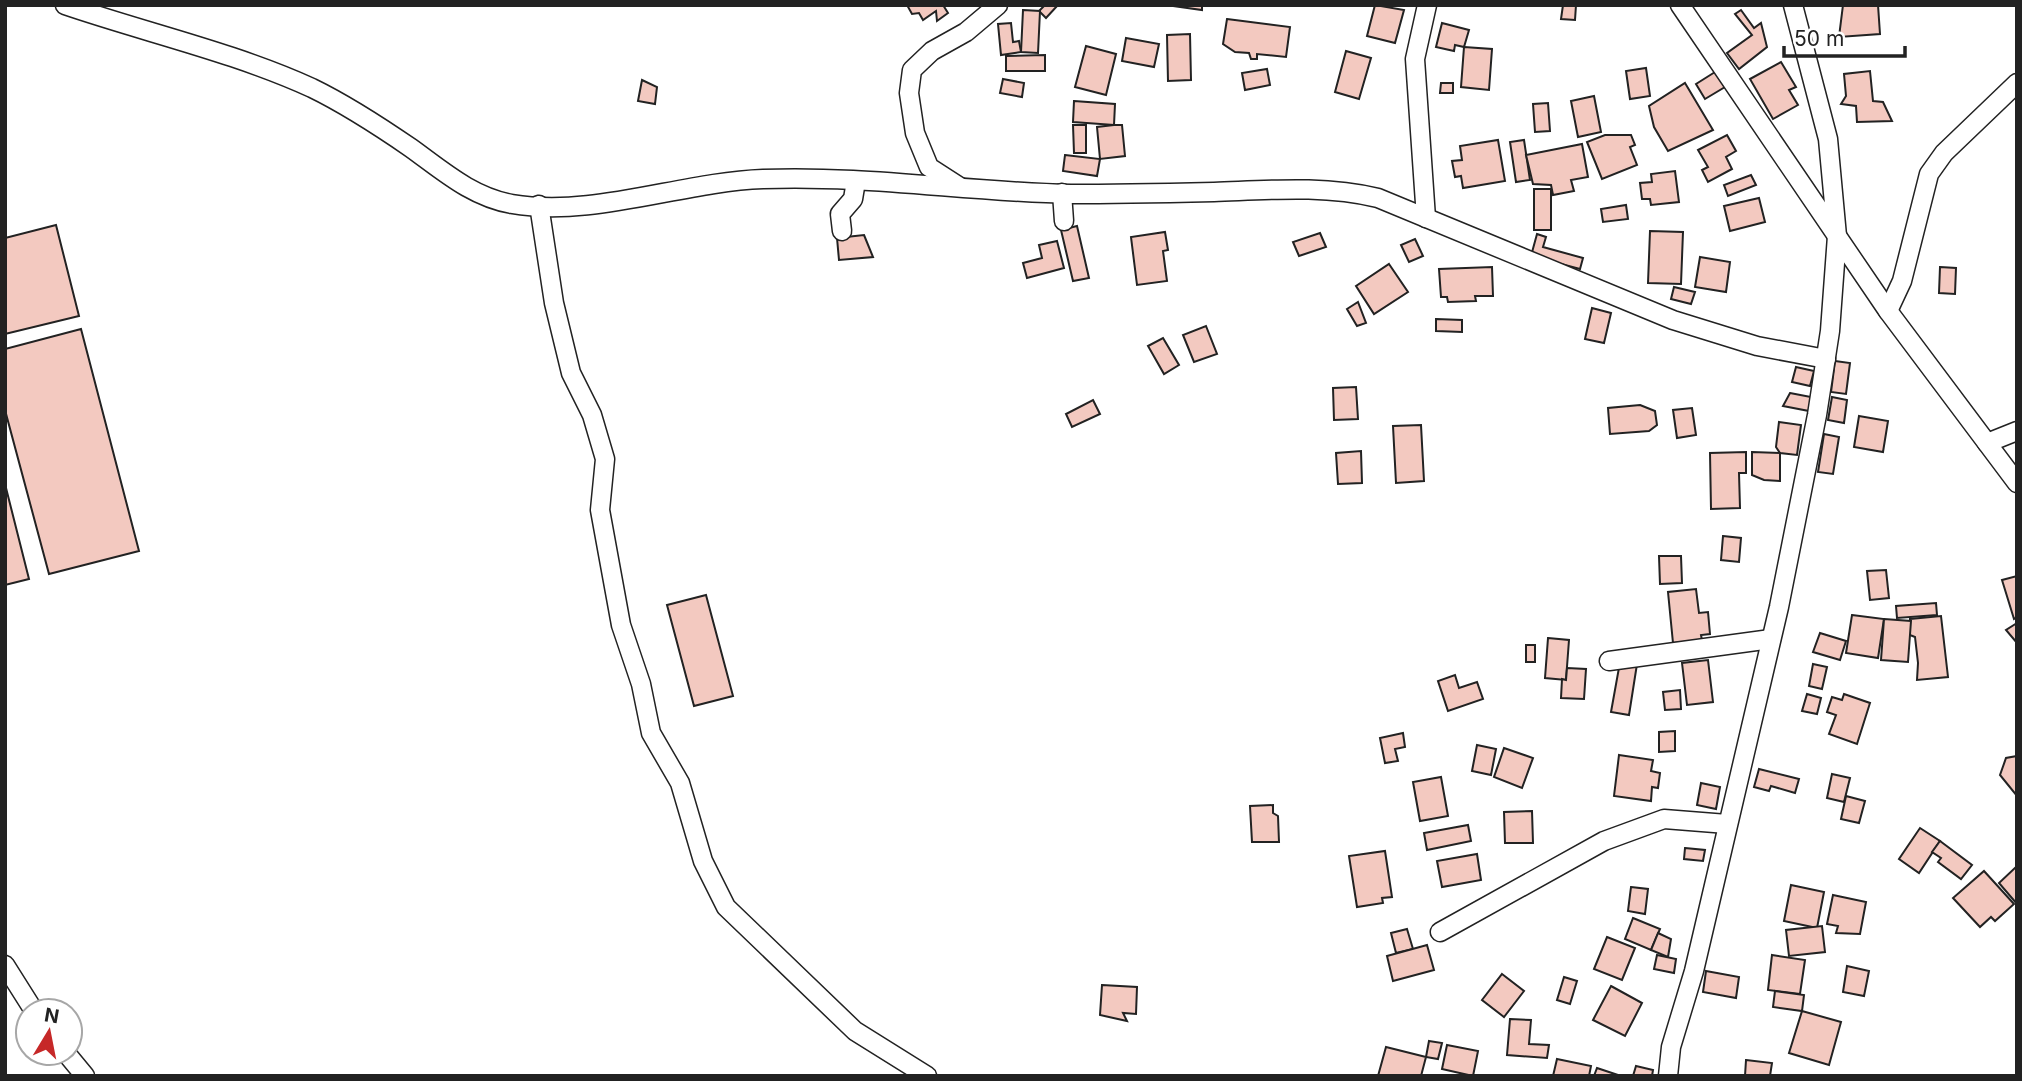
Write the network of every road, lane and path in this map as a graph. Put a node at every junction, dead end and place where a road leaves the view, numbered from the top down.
1 (65, 5) edge
2 (999, 5) edge
3 (1427, 5) edge
4 (1680, 5) edge
5 (1793, 5) edge
6 (2017, 83) edge
7 (856, 181) junction
8 (960, 187) junction
9 (1062, 193) junction
10 (539, 205) junction
11 (1426, 218) junction
12 (1064, 221) dead end
13 (842, 231) dead end
14 (1837, 236) junction
15 (1888, 311) junction
16 (1826, 359) junction
17 (2017, 431) edge
18 (1987, 443) junction
19 (2017, 483) edge
20 (1771, 639) junction
21 (1609, 661) dead end
22 (1727, 824) junction
23 (1440, 932) dead end
24 (5, 965) edge
25 (25, 997) edge
26 (927, 1076) edge
27 (1668, 1076) edge

1 - 10 street
2 - 8 street
3 - 11 street
4 - 14 street
5 - 14 street
6 - 15 street
7 - 8 street
7 - 10 street
7 - 13 street
8 - 9 street
9 - 11 street
9 - 12 street
10 - 26 street
11 - 16 street
14 - 15 street
14 - 16 street
15 - 18 street
16 - 20 street
17 - 18 street
18 - 19 street
20 - 21 street
20 - 22 street
22 - 23 street
22 - 27 street
24 - 25 street

